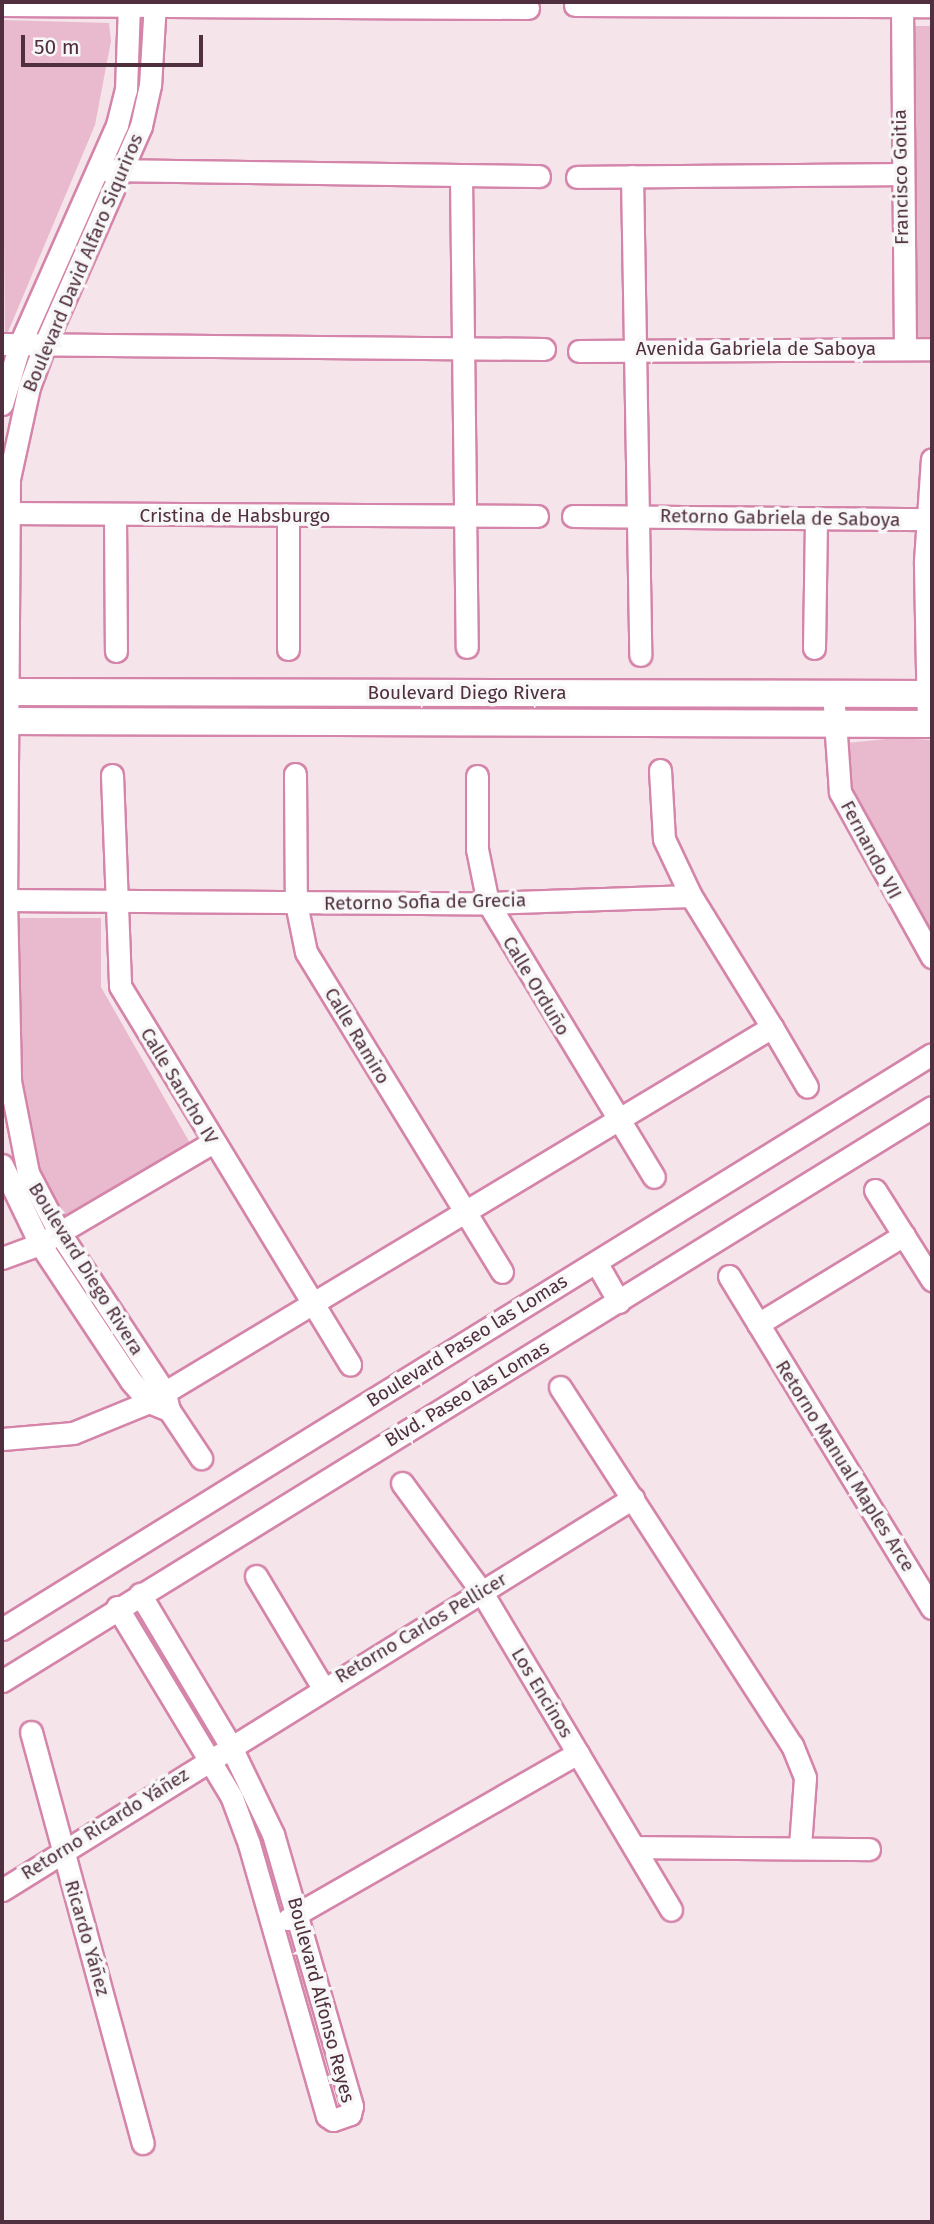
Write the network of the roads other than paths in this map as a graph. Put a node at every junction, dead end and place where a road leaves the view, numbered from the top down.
1 (631, 3) edge
2 (460, 4) edge
3 (2, 5) edge
4 (129, 5) edge
5 (155, 5) edge
6 (575, 5) dead end
7 (902, 6) junction
8 (932, 6) edge
9 (528, 8) dead end
10 (100, 170) junction
11 (123, 173) junction
12 (900, 174) junction
13 (539, 176) dead end
14 (632, 176) junction
15 (461, 177) junction
16 (577, 177) dead end
17 (11, 344) edge
18 (46, 344) junction
19 (463, 348) junction
20 (905, 348) junction
21 (544, 349) dead end
22 (932, 349) edge
23 (633, 350) junction
24 (579, 351) dead end
25 (2, 404) edge
26 (932, 459) edge
27 (4, 513) edge
28 (467, 515) junction
29 (115, 516) junction
30 (288, 516) junction
31 (537, 516) dead end
32 (573, 516) dead end
33 (635, 516) junction
34 (816, 519) junction
35 (929, 519) edge
36 (4, 564) edge
37 (4, 627) edge
38 (467, 647) dead end
39 (814, 648) dead end
40 (288, 649) dead end
41 (116, 650) dead end
42 (639, 655) dead end
43 (5, 692) edge
44 (440, 692) junction
45 (832, 692) junction
46 (930, 694) edge
47 (5, 721) edge
48 (832, 721) junction
49 (440, 723) junction
50 (930, 724) edge
51 (660, 770) dead end
52 (295, 774) dead end
53 (112, 775) dead end
54 (477, 776) dead end
55 (4, 786) edge
56 (4, 847) edge
57 (691, 896) junction
58 (4, 900) edge
59 (114, 900) junction
60 (296, 903) junction
61 (488, 903) junction
62 (932, 957) edge
63 (772, 1027) junction
64 (932, 1054) edge
65 (6, 1081) edge
66 (807, 1087) dead end
67 (932, 1107) edge
68 (619, 1119) junction
69 (213, 1142) junction
70 (2, 1165) edge
71 (654, 1177) dead end
72 (875, 1190) dead end
73 (466, 1211) junction
74 (59, 1232) junction
75 (904, 1235) junction
76 (40, 1244) junction
77 (2, 1258) edge
78 (596, 1262) junction
79 (502, 1272) dead end
80 (729, 1276) dead end
81 (932, 1280) edge
82 (619, 1302) junction
83 (313, 1305) junction
84 (758, 1324) junction
85 (349, 1365) dead end
86 (560, 1387) dead end
87 (161, 1402) junction
88 (2, 1439) edge
89 (201, 1458) dead end
90 (402, 1483) dead end
91 (633, 1498) junction
92 (256, 1576) dead end
93 (481, 1591) junction
94 (140, 1594) junction
95 (117, 1607) junction
96 (932, 1608) edge
97 (2, 1629) edge
98 (172, 1650) junction
99 (152, 1663) junction
100 (3, 1677) edge
101 (323, 1688) junction
102 (204, 1704) junction
103 (184, 1717) junction
104 (31, 1732) dead end
105 (230, 1745) junction
106 (578, 1753) junction
107 (209, 1758) junction
108 (800, 1846) junction
109 (634, 1847) junction
110 (869, 1849) dead end
111 (62, 1852) junction
112 (2, 1890) edge
113 (671, 1910) dead end
114 (298, 1914) junction
115 (273, 1926) junction
116 (143, 2143) dead end

1 - 6 street
1 - 7 street
2 - 5 street
2 - 9 street
3 - 4 street
4 - 5 street
4 - 10 street, Boulevard David Alfaro Siquriros
5 - 11 street, Boulevard David Alfaro Siquriros
7 - 8 street
7 - 12 street, Francisco Goitia
10 - 11 street
10 - 17 street, Boulevard David Alfaro Siquriros
11 - 15 street
11 - 18 street, Boulevard David Alfaro Siquriros
12 - 14 street
12 - 20 street, Francisco Goitia
13 - 15 street
14 - 16 street
14 - 23 street, Retorno Gabriela de Saboya
15 - 19 street
17 - 18 street
17 - 25 street, Boulevard David Alfaro Siquriros
18 - 19 street
18 - 27 street, Boulevard David Alfaro Siquriros
19 - 21 street
19 - 28 street
20 - 22 street, Avenida Gabriela de Saboya
20 - 23 street, Avenida Gabriela de Saboya
23 - 24 street, Avenida Gabriela de Saboya
23 - 33 street, Retorno Gabriela de Saboya
26 - 35 street
27 - 29 street, Cristina de Habsburgo
27 - 36 street, Boulevard David Alfaro Siquriros
28 - 30 street, Cristina de Habsburgo
28 - 31 street, Cristina de Habsburgo
28 - 38 street
29 - 30 street, Cristina de Habsburgo
29 - 41 street
30 - 40 street
32 - 33 street, Retorno Gabriela de Saboya
33 - 34 street, Retorno Gabriela de Saboya
33 - 42 street, Retorno Gabriela de Saboya
34 - 35 street, Retorno Gabriela de Saboya
34 - 39 street
35 - 46 street
36 - 37 street, Boulevard David Alfaro Siquriros
37 - 43 street, Boulevard David Alfaro Siquriros
43 - 44 street, Boulevard Diego Rivera
43 - 47 street, Boulevard David Alfaro Siquriros
44 - 45 street, Boulevard Diego Rivera
44 - 49 street
45 - 46 street, Boulevard Diego Rivera
45 - 48 street, Fernando VII
46 - 50 street
47 - 49 street, Boulevard Diego Rivera
47 - 55 street, Boulevard Diego Rivera
48 - 49 street, Boulevard Diego Rivera
48 - 50 street, Boulevard Diego Rivera
48 - 62 street, Fernando VII
51 - 57 street
52 - 60 street, Calle Ramiro
53 - 59 street, Calle Sancho IV
54 - 61 street, Calle Orduño
55 - 56 street, Boulevard Diego Rivera
56 - 58 street, Boulevard Diego Rivera
57 - 61 street, Retorno Sofia de Grecia
57 - 63 street
58 - 59 street, Retorno Sofia de Grecia
58 - 65 street, Boulevard Diego Rivera
59 - 60 street, Retorno Sofia de Grecia
59 - 69 street, Calle Sancho IV
60 - 61 street, Retorno Sofia de Grecia
60 - 73 street, Calle Ramiro
61 - 68 street, Calle Orduño
63 - 66 street
63 - 68 street
64 - 78 street, Boulevard Paseo las Lomas
65 - 74 street, Boulevard Diego Rivera
67 - 82 street, Blvd. Paseo las Lomas
68 - 71 street, Calle Orduño
68 - 73 street
69 - 74 street
69 - 83 street, Calle Sancho IV
70 - 76 street
72 - 75 street
73 - 79 street, Calle Ramiro
73 - 83 street
74 - 76 street
74 - 87 street, Boulevard Diego Rivera
75 - 81 street
75 - 84 street
76 - 77 street
76 - 87 street
78 - 82 street
78 - 97 street, Boulevard Paseo las Lomas
80 - 84 street, Retorno Manual Maples Arce
82 - 94 street, Blvd. Paseo las Lomas
83 - 85 street, Calle Sancho IV
83 - 87 street
84 - 96 street, Retorno Manual Maples Arce
86 - 91 street
87 - 88 street
87 - 89 street, Boulevard Diego Rivera
90 - 93 street, Los Encinos
91 - 93 street, Retorno Carlos Pellicer
91 - 108 street
92 - 101 street
93 - 101 street, Retorno Carlos Pellicer
93 - 106 street, Los Encinos
94 - 95 street, Blvd. Paseo las Lomas
94 - 98 street, Boulevard Alfonso Reyes
95 - 99 street, Boulevard Alfonso Reyes
95 - 100 street, Blvd. Paseo las Lomas
98 - 99 street
98 - 102 street, Boulevard Alfonso Reyes
99 - 103 street, Boulevard Alfonso Reyes
101 - 105 street, Retorno Carlos Pellicer
102 - 103 street
102 - 105 street, Boulevard Alfonso Reyes
103 - 107 street, Boulevard Alfonso Reyes
104 - 111 street, Ricardo Yáñez
105 - 107 street, Retorno Carlos Pellicer
105 - 114 street, Boulevard Alfonso Reyes
106 - 109 street, Los Encinos
106 - 114 street
107 - 111 street, Retorno Ricardo Yáñez
107 - 115 street, Boulevard Alfonso Reyes
108 - 109 street
108 - 110 street
109 - 113 street, Los Encinos
111 - 112 street, Retorno Ricardo Yáñez
111 - 116 street, Ricardo Yáñez
114 - 115 street
114 - 115 street, Boulevard Alfonso Reyes

